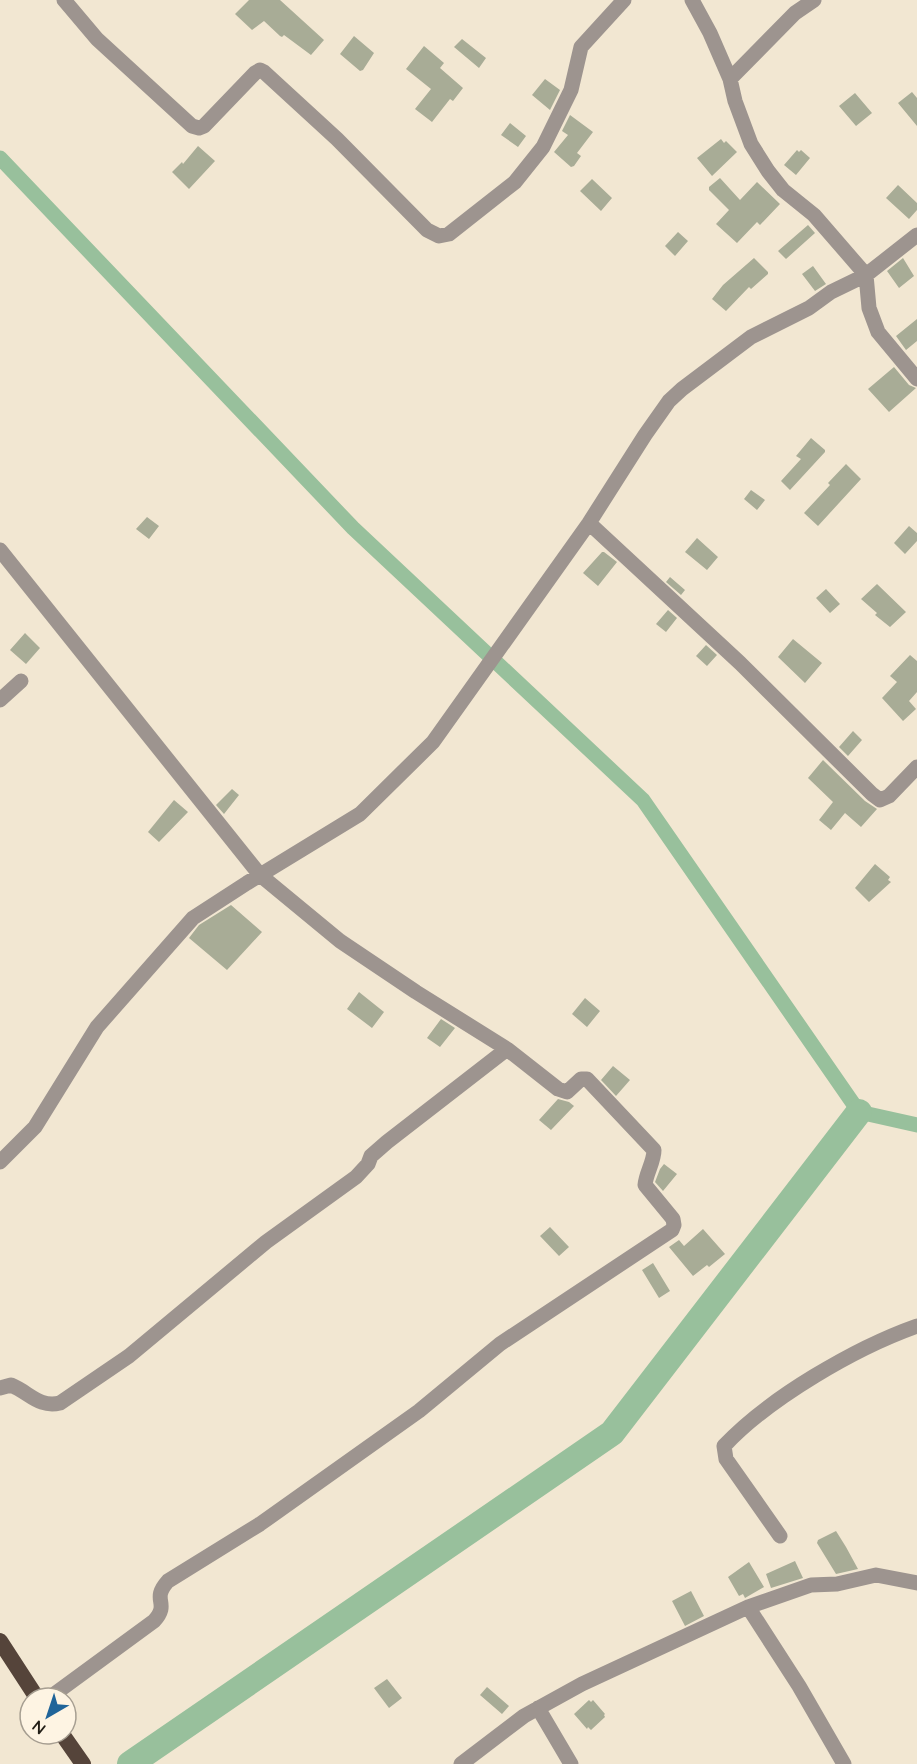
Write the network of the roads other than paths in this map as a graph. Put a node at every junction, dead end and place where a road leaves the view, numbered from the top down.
1 (64, 0) edge
2 (624, 0) edge
3 (693, 0) edge
4 (814, 0) edge
5 (730, 79) junction
6 (917, 235) edge
7 (866, 275) junction
8 (917, 379) edge
9 (590, 523) junction
10 (0, 550) edge
11 (21, 681) dead end
12 (0, 700) edge
13 (917, 768) edge
14 (260, 875) junction
15 (507, 1049) junction
16 (0, 1162) edge
17 (917, 1326) edge
18 (0, 1388) edge
19 (780, 1536) dead end
20 (917, 1583) edge
21 (748, 1607) junction
22 (0, 1641) edge
23 (30, 1686) edge
24 (65, 1686) edge
25 (538, 1708) junction
26 (70, 1746) edge
27 (83, 1764) edge
28 (461, 1764) edge
29 (571, 1764) edge
30 (844, 1764) edge

1 - 2 street
3 - 5 street
4 - 5 street
5 - 7 street
6 - 7 street
7 - 8 street
7 - 9 street
9 - 13 street
9 - 14 street
10 - 14 street
11 - 12 street
14 - 15 street
14 - 16 street
15 - 18 street
15 - 24 street
17 - 19 street
20 - 21 street
21 - 25 street
21 - 30 street
22 - 23 highway
25 - 28 street
25 - 29 street
26 - 27 highway

